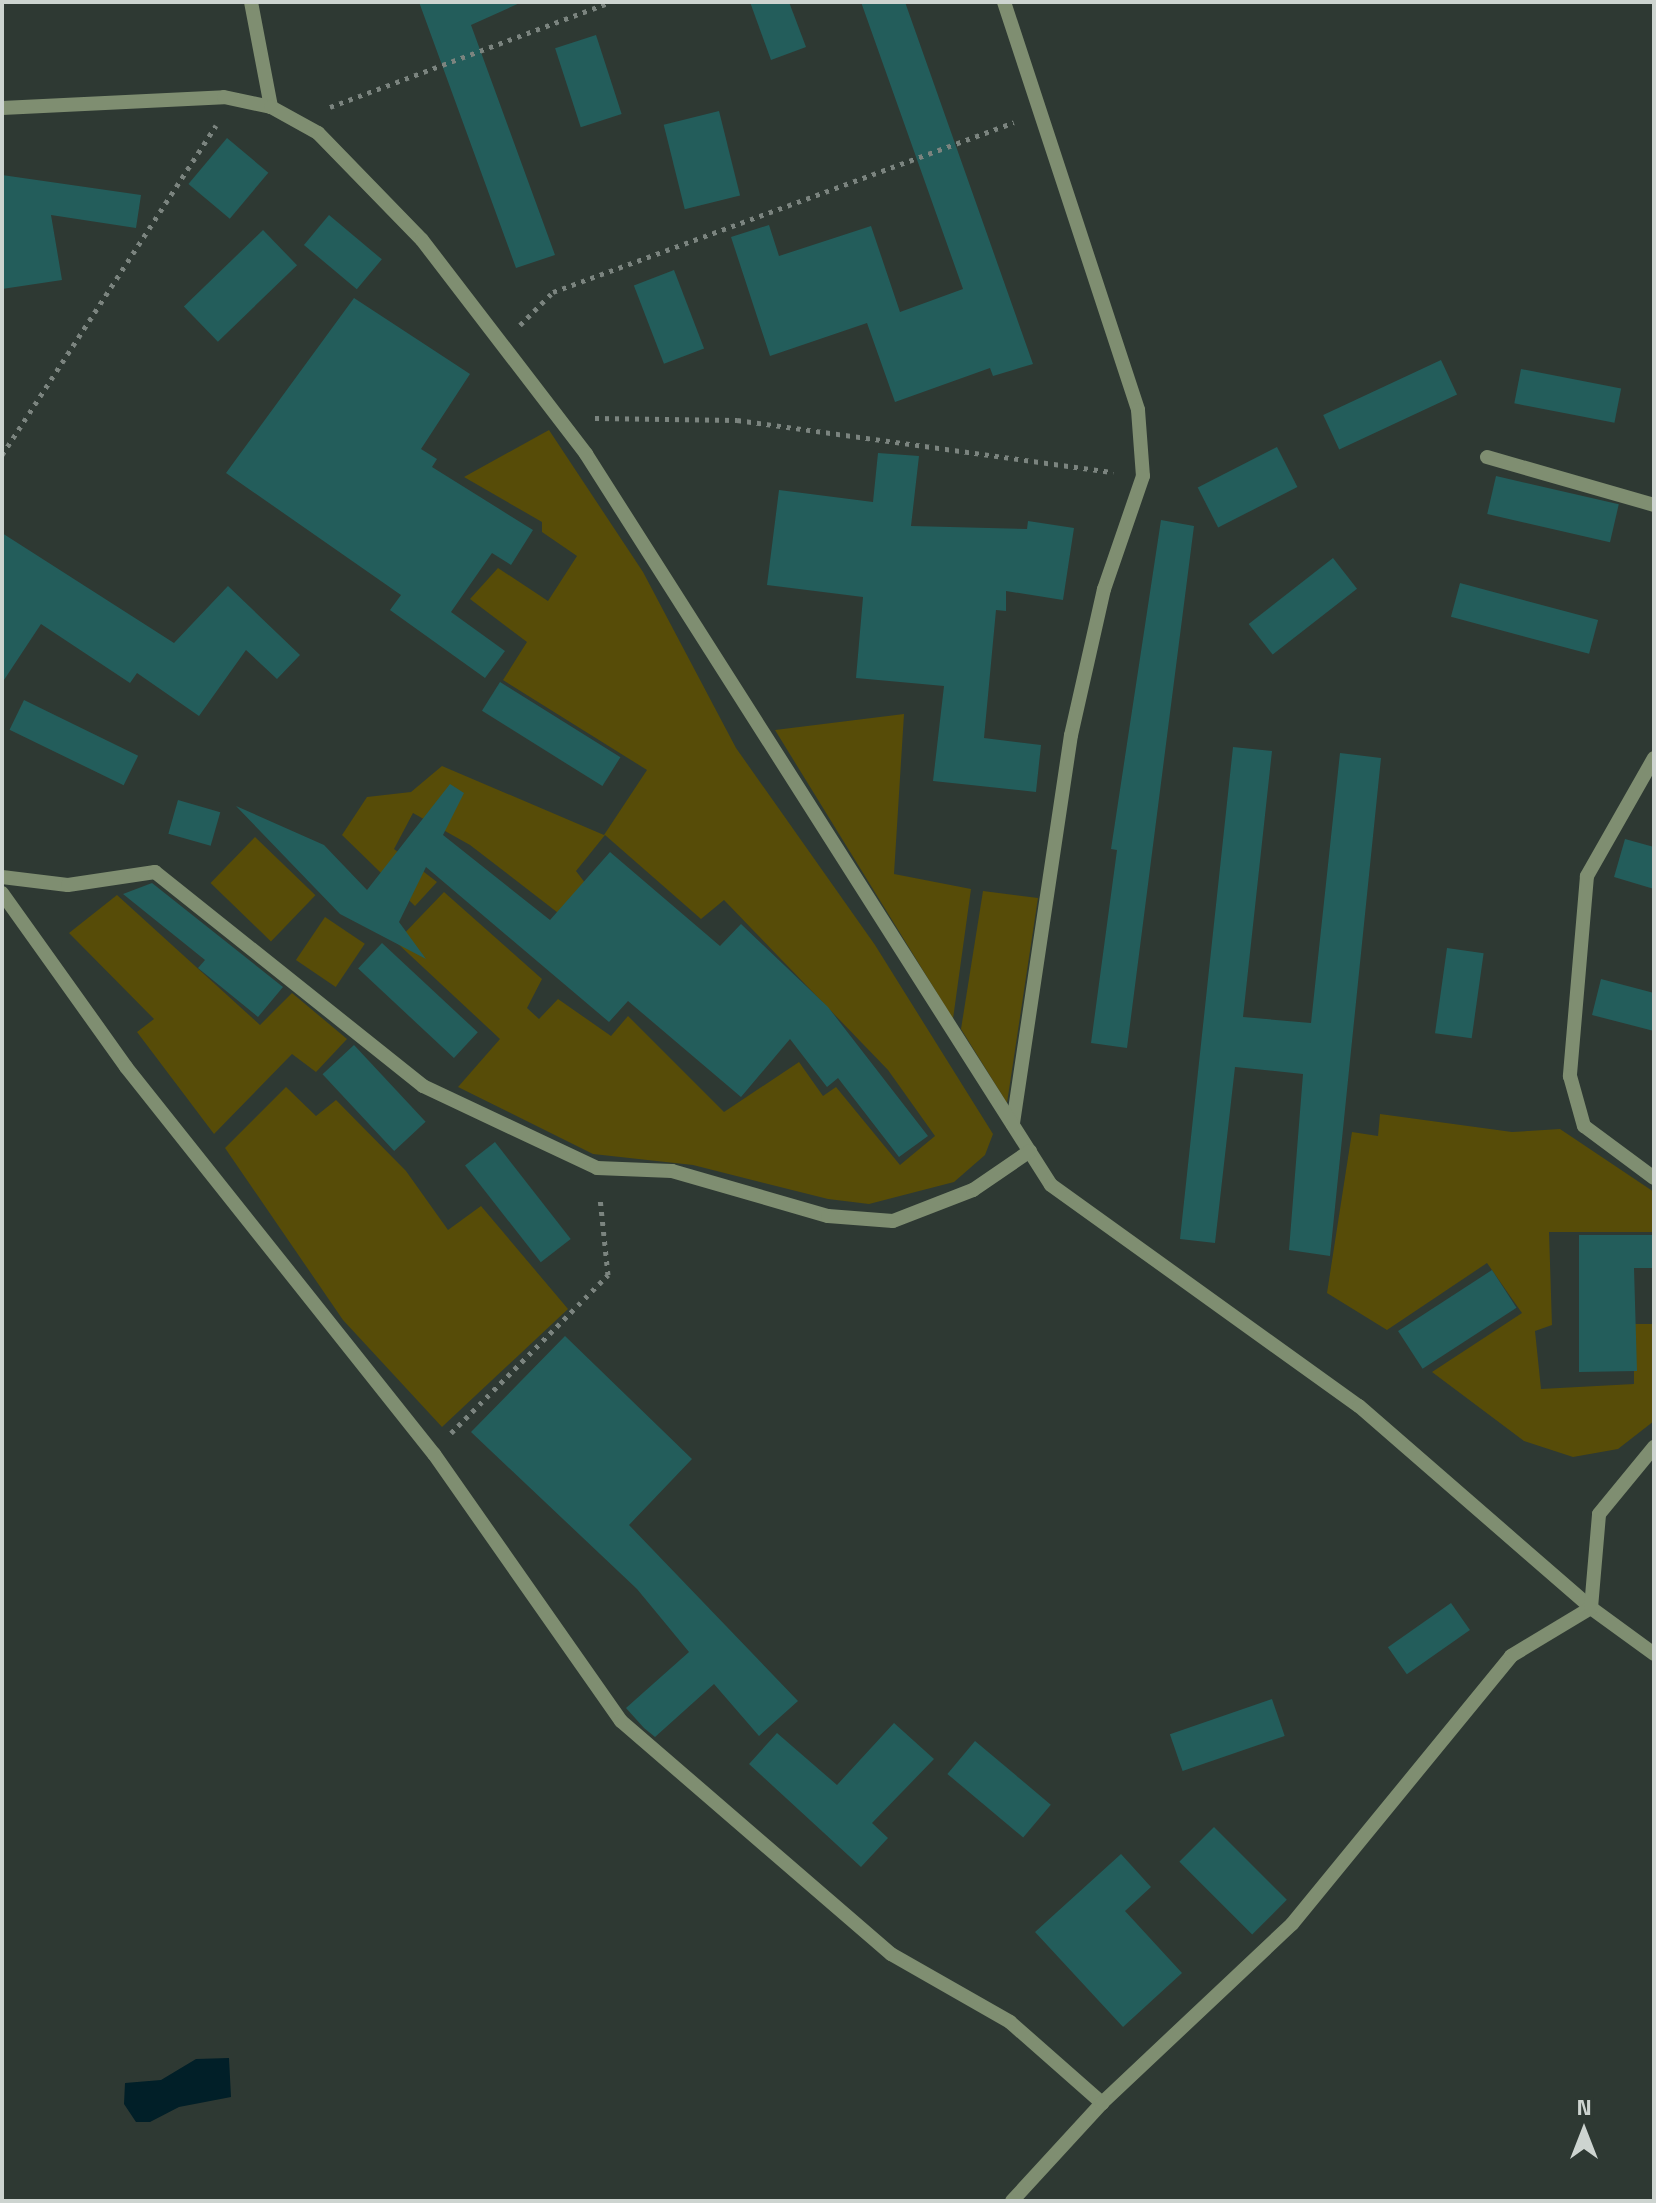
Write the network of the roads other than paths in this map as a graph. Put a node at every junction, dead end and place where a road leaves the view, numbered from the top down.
1 (251, 2) edge
2 (1004, 2) edge
3 (271, 107) junction
4 (2, 108) edge
5 (1487, 457) dead end
6 (1654, 505) edge
7 (1654, 758) edge
8 (2, 877) edge
9 (2, 893) edge
10 (1013, 1125) junction
11 (1030, 1151) junction
12 (1654, 1178) edge
13 (1654, 1447) edge
14 (1591, 1608) junction
15 (1654, 1654) edge
16 (1102, 2103) junction
17 (1012, 2201) edge

1 - 3 street
2 - 10 street
3 - 4 street
3 - 10 street
5 - 6 street
7 - 12 street
8 - 11 street
9 - 16 street
10 - 11 street
11 - 14 street
13 - 14 street
14 - 15 street
14 - 16 street
16 - 17 street

